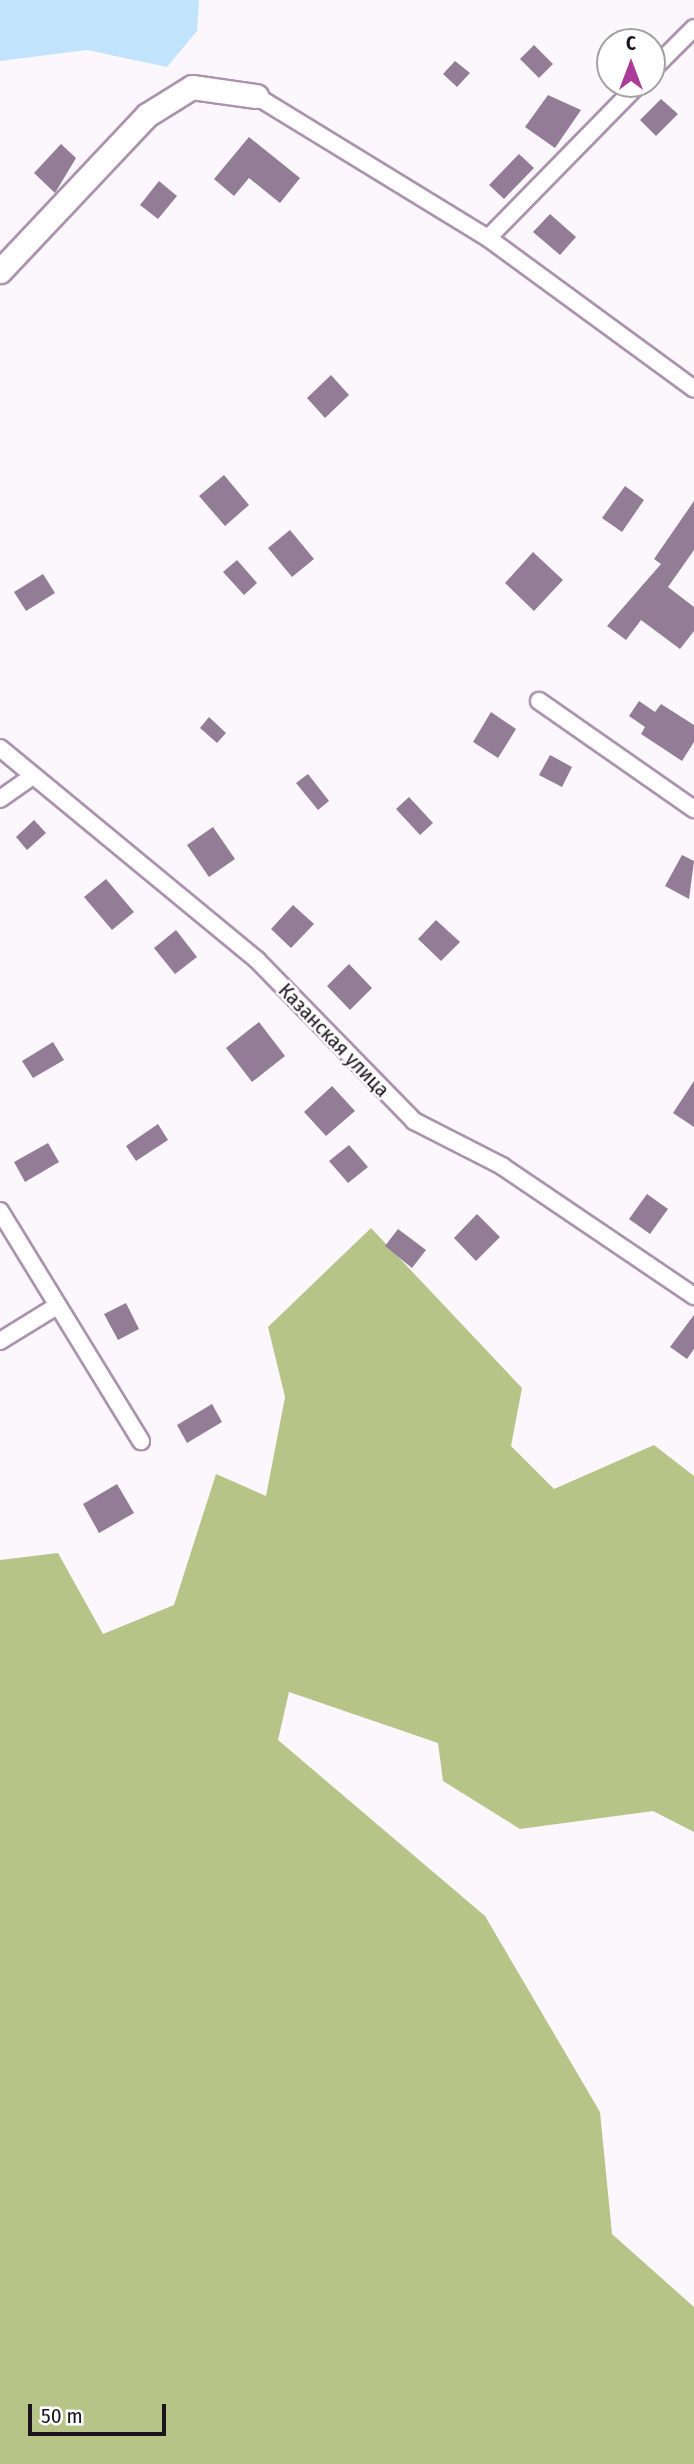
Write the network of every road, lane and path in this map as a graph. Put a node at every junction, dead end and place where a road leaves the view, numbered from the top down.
1 (694, 28) edge
2 (666, 57) edge
3 (256, 96) joint
4 (625, 98) edge
5 (488, 237) junction
6 (0, 271) edge
7 (691, 382) edge
8 (539, 701) dead end
9 (0, 748) edge
10 (31, 777) junction
11 (0, 799) edge
12 (694, 809) edge
13 (0, 1211) edge
14 (694, 1296) edge
15 (57, 1306) junction
16 (0, 1341) edge
17 (141, 1441) dead end

1 - 2 street
3 - 5 street
3 - 6 street
4 - 5 street
5 - 7 street
8 - 12 street
9 - 10 street, Казанская улица
10 - 11 street
10 - 14 street, Казанская улица
13 - 15 street
15 - 16 street
15 - 17 street

